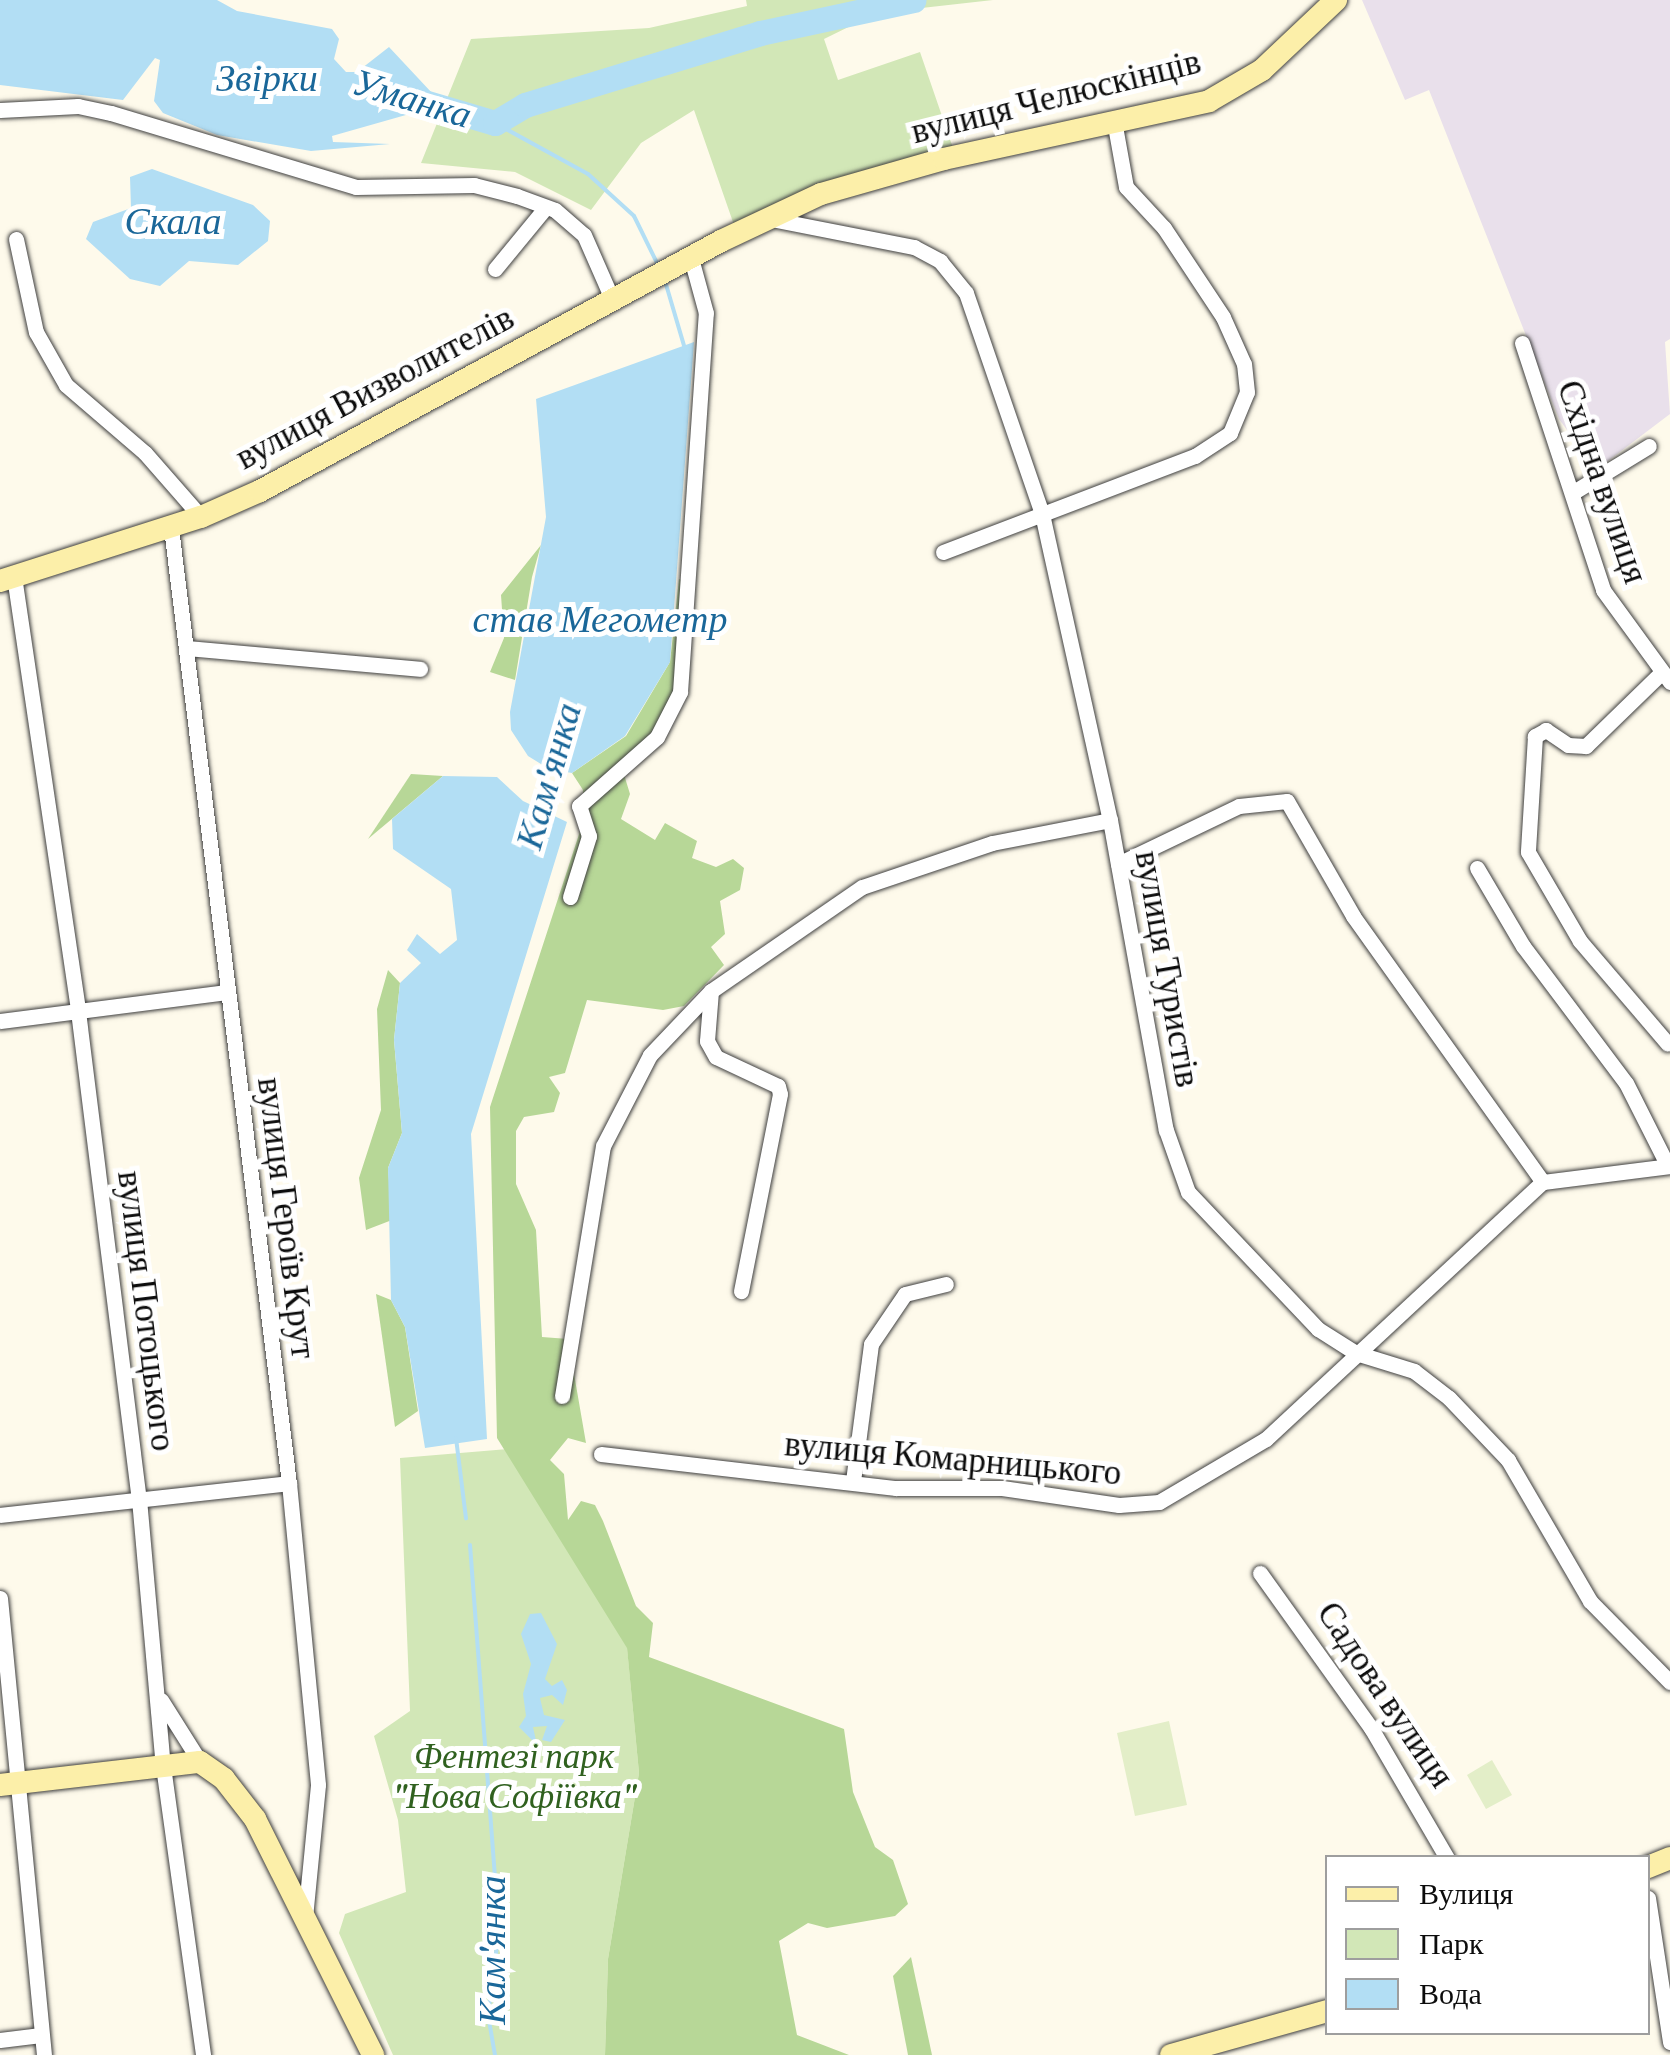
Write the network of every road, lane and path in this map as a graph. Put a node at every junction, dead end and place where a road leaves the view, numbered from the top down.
1 (1336, 0) edge
2 (0, 110) edge
3 (1115, 126) junction
4 (546, 207) junction
5 (766, 218) junction
6 (16, 239) dead end
7 (685, 262) junction
8 (495, 270) dead end
9 (612, 301) junction
10 (1522, 343) dead end
11 (1649, 446) dead end
12 (1572, 492) junction
13 (1042, 514) junction
14 (201, 518) junction
15 (172, 528) junction
16 (943, 552) dead end
17 (4, 577) edge
18 (186, 648) junction
19 (420, 669) dead end
20 (1666, 678) edge
21 (1110, 820) junction
22 (1118, 864) junction
23 (1478, 868) dead end
24 (570, 897) dead end
25 (712, 991) junction
26 (227, 992) junction
27 (78, 1011) junction
28 (0, 1021) edge
29 (1668, 1044) edge
30 (1669, 1166) edge
31 (1543, 1182) junction
32 (946, 1284) dead end
33 (741, 1290) dead end
34 (1356, 1353) junction
35 (562, 1396) dead end
36 (601, 1454) dead end
37 (853, 1481) junction
38 (289, 1482) junction
39 (139, 1500) junction
40 (0, 1515) edge
41 (1260, 1573) dead end
42 (0, 1598) edge
43 (1670, 1682) edge
44 (159, 1696) junction
45 (200, 1762) junction
46 (163, 1766) junction
47 (10, 1784) edge
48 (1445, 1855) edge
49 (1650, 1911) edge
50 (304, 1917) junction
51 (1325, 2012) edge
52 (41, 2035) junction
53 (0, 2040) edge
54 (1670, 2042) edge
55 (1182, 2054) edge
56 (44, 2055) edge
57 (202, 2055) edge
58 (373, 2055) edge

1 - 3 main road, вулиця Челюскінців
2 - 4 street
3 - 5 main road, вулиця Челюскінців
3 - 13 street
4 - 8 street
4 - 9 street
5 - 7 main road, вулиця Визволителів
5 - 13 street, вулиця Туристів
6 - 14 street
7 - 9 main road, вулиця Визволителів
7 - 24 street
9 - 14 main road, вулиця Визволителів
10 - 12 street, Східна вулиця
11 - 12 street
12 - 20 street, Східна вулиця
13 - 16 street
13 - 21 street, вулиця Туристів
14 - 15 main road, вулиця Визволителів
15 - 17 main road, вулиця Визволителів
15 - 18 street, вулиця Героїв Крут
17 - 27 street, вулиця Потоцького
18 - 19 street
18 - 26 street, вулиця Героїв Крут
20 - 29 street
21 - 22 street, вулиця Туристів
21 - 25 street
22 - 31 street
22 - 34 street, вулиця Туристів
23 - 30 street
25 - 33 street
25 - 35 street
26 - 27 street
26 - 38 street, вулиця Героїв Крут
27 - 28 street
27 - 39 street, вулиця Потоцького
30 - 31 street
31 - 34 street, вулиця Комарницького
32 - 37 street
34 - 37 street, вулиця Комарницького
34 - 43 street, вулиця Туристів
36 - 37 street, вулиця Комарницького
38 - 39 street
38 - 50 street, вулиця Героїв Крут
39 - 40 street
39 - 44 street, вулиця Потоцького
41 - 48 street, Садова вулиця
42 - 47 street
44 - 45 street
44 - 46 street, вулиця Потоцького
45 - 46 main road
45 - 50 main road
46 - 47 main road
46 - 57 street, вулиця Потоцького
47 - 52 street
49 - 54 street
50 - 58 main road
51 - 55 main road
52 - 53 street
52 - 56 street

